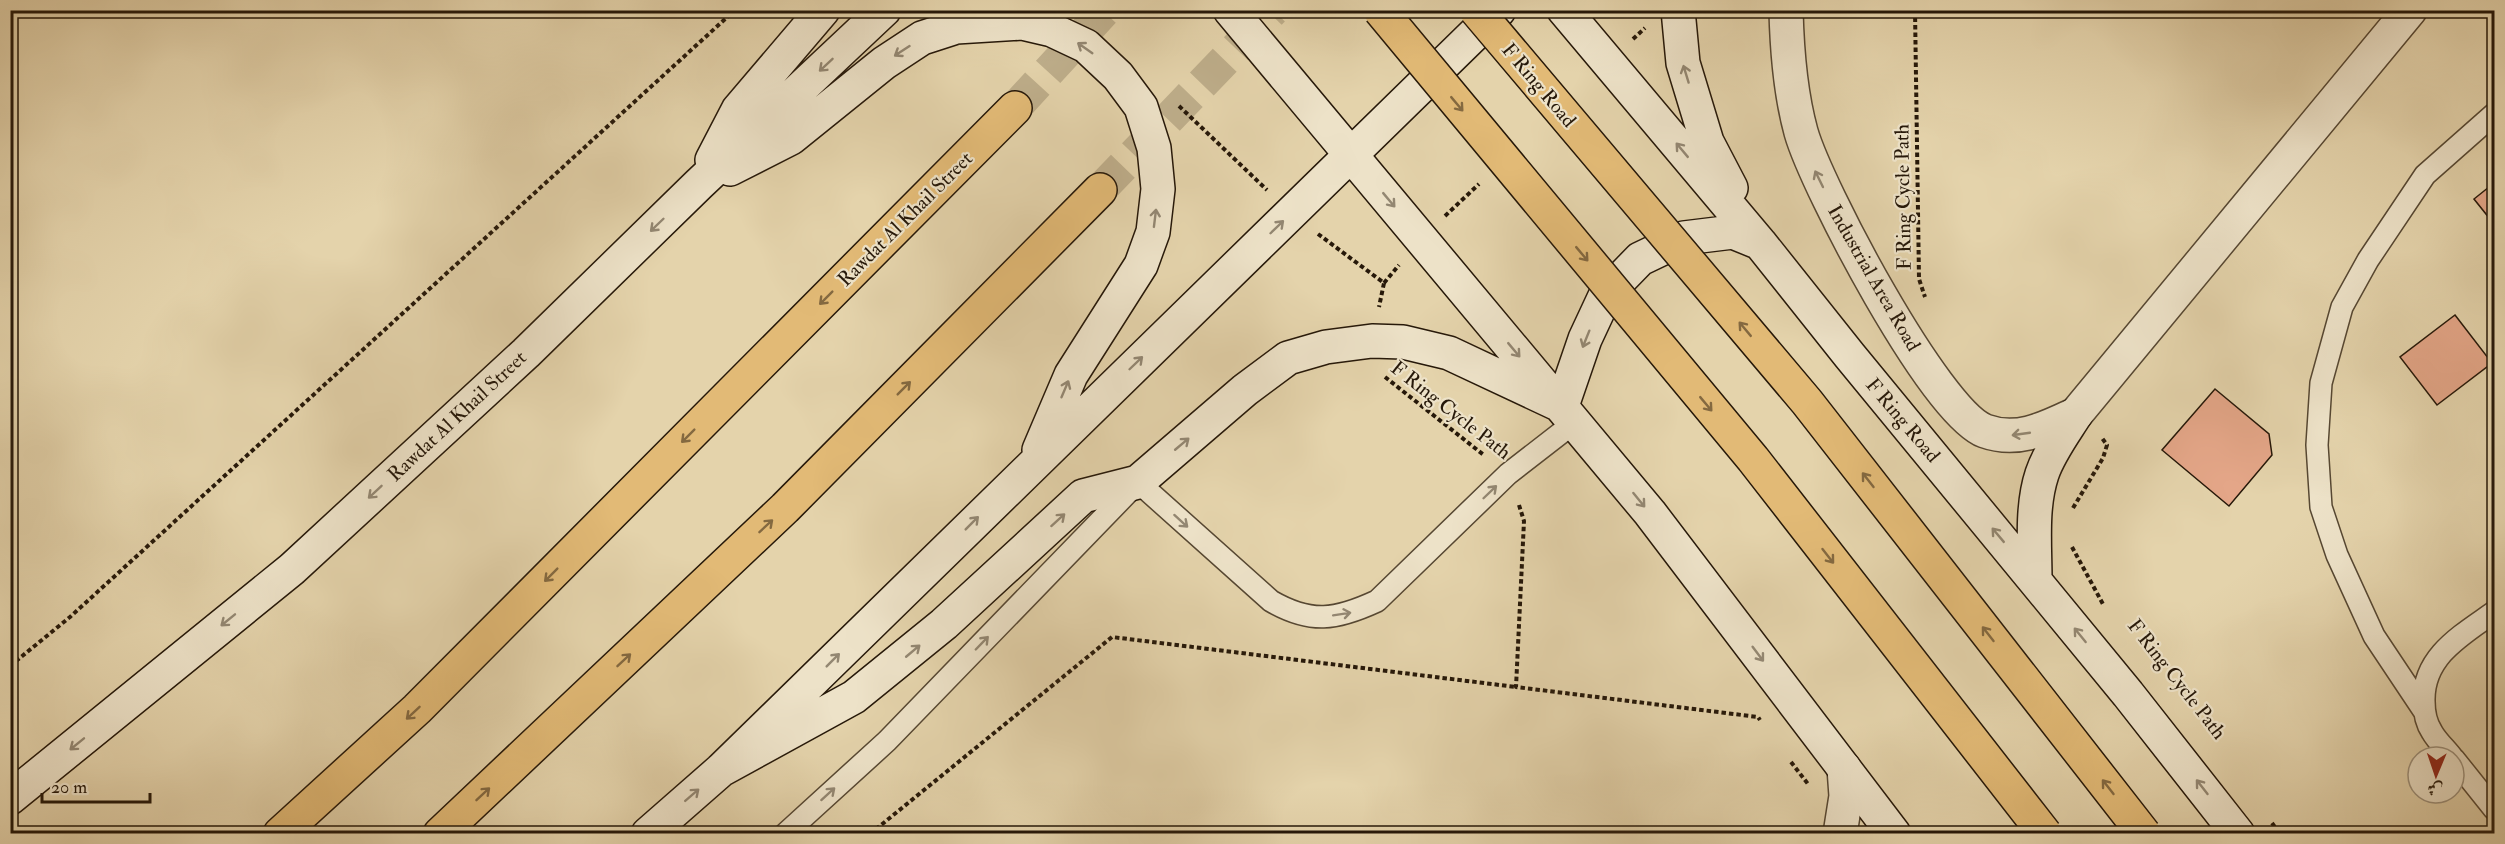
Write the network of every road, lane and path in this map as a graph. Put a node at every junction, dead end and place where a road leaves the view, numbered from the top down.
1 (735, 10) edge
2 (823, 10) edge
3 (884, 10) edge
4 (1230, 10) edge
5 (1380, 10) edge
6 (1476, 10) edge
7 (1499, 10) edge
8 (1564, 10) edge
9 (1678, 10) edge
10 (1786, 10) edge
11 (1915, 10) edge
12 (2410, 10) edge
13 (1173, 100) dead end
14 (1015, 108) tunnel mouth
15 (2494, 114) edge
16 (1352, 155) junction
17 (699, 184) junction
18 (1100, 190) tunnel mouth
19 (1291, 214) junction
20 (1760, 243) junction
21 (1925, 299) dead end
22 (1372, 341) junction
23 (1568, 414) junction
24 (2076, 414) junction
25 (1034, 462) junction
26 (1508, 474) junction
27 (1138, 482) junction
28 (2070, 517) dead end
29 (2071, 544) dead end
30 (2035, 580) junction
31 (2106, 609) dead end
32 (2494, 612) edge
33 (10, 666) edge
34 (1516, 687) junction
35 (2424, 711) junction
36 (1765, 727) dead end
37 (2442, 745) edge
38 (1786, 755) dead end
39 (1844, 768) junction
40 (721, 770) junction
41 (2466, 774) edge
42 (10, 798) edge
43 (2494, 809) edge
44 (2266, 815) dead end
45 (1841, 831) edge
46 (280, 834) edge
47 (440, 834) edge
48 (648, 834) edge
49 (785, 834) edge
50 (870, 834) edge
51 (1894, 834) edge
52 (2045, 834) edge
53 (2144, 834) edge
54 (2238, 834) edge
55 (2280, 834) edge

1 - 33 path
2 - 17 street
3 -> 17 street, Rawdat Al Khail Street
4 - 16 street
5 -> 52 highway, bridge
53 -> 6 highway, F Ring Road, bridge
7 - 16 street
20 -> 8 street, F Ring Road
20 -> 9 street
24 -> 10 street, Industrial Area Road
11 - 21 path, F Ring Cycle Path
12 - 24 street
13 - 19 path, F Ring Cycle Path
14 -> 46 highway, Rawdat Al Khail Street
15 - 35 lane
16 - 19 street
16 -> 23 street
25 -> 17 street
17 -> 42 street, Rawdat Al Khail Street
47 -> 18 highway
19 - 22 path, F Ring Cycle Path
25 -> 19 street
20 -> 23 street
30 -> 20 street, F Ring Road
22 - 23 street
22 - 26 path, F Ring Cycle Path
27 -> 22 street
23 - 26 lane
23 -> 39 street
24 - 28 path
24 - 30 street
40 -> 25 street
27 -> 26 lane
26 - 34 path, F Ring Cycle Path
40 -> 27 street
49 -> 27 lane
29 - 31 path, F Ring Cycle Path
54 -> 30 street, F Ring Road
32 - 35 lane
34 - 36 path
34 - 50 path
35 - 37 lane
38 - 45 path
39 - 45 street
39 - 51 street
48 -> 40 street
41 - 43 lane
44 - 55 path

